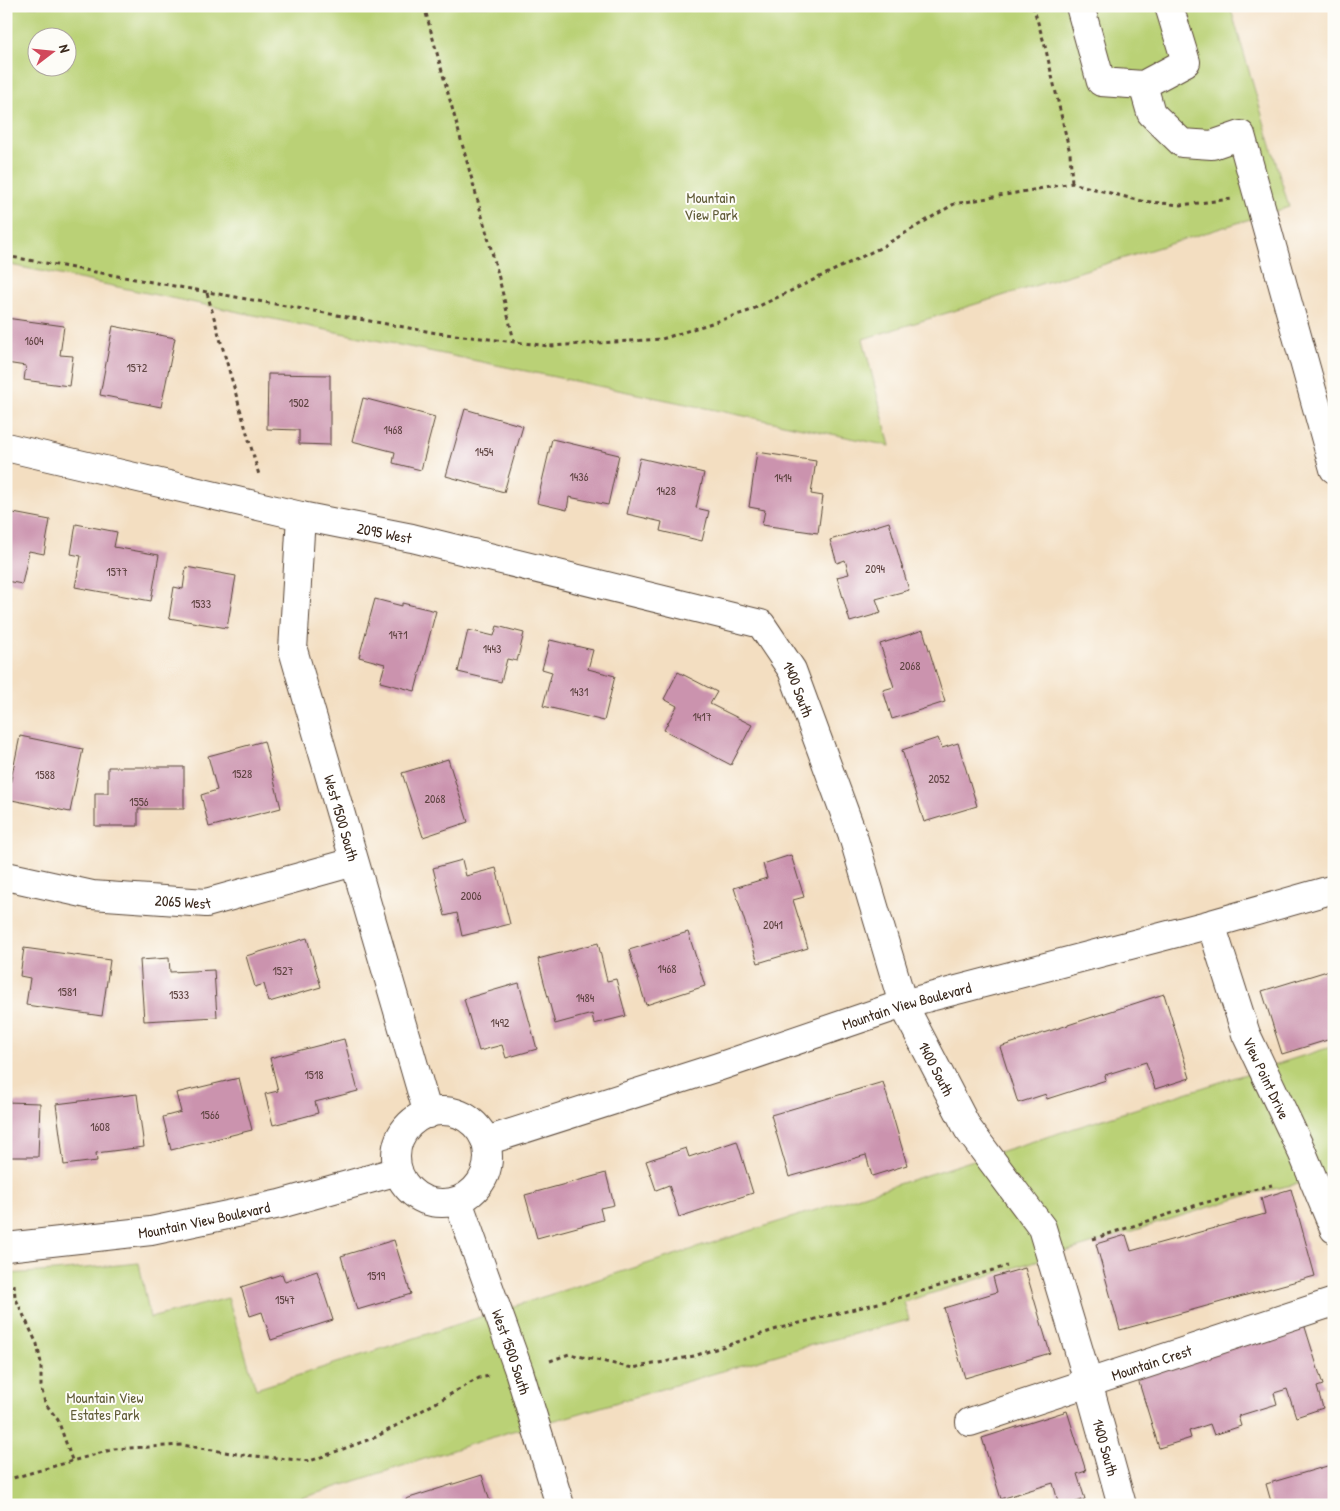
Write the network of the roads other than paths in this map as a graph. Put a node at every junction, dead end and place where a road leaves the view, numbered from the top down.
1 (1080, 6) edge
2 (1169, 6) edge
3 (1143, 85) junction
4 (6, 447) edge
5 (1334, 469) edge
6 (301, 516) junction
7 (761, 624) joint
8 (354, 862) junction
9 (6, 876) edge
10 (1334, 889) edge
11 (1211, 924) junction
12 (903, 1004) junction
13 (428, 1114) junction
14 (486, 1141) junction
15 (398, 1171) junction
16 (458, 1201) junction
17 (1334, 1229) edge
18 (6, 1247) edge
19 (1334, 1302) edge
20 (1089, 1383) junction
21 (970, 1422) dead end
22 (560, 1505) edge
23 (1122, 1505) edge

1 - 3 street
2 - 3 street
3 - 5 street
4 - 6 street, 2095 West
6 - 7 street, 2095 West
6 - 8 street, West 1500 South
7 - 12 street, 1400 South
8 - 9 street, 2065 West
8 - 13 street, West 1500 South
10 - 11 street, Mountain View Boulevard
11 - 12 street, Mountain View Boulevard
11 - 17 street, View Point Drive
12 - 14 street, Mountain View Boulevard
12 - 20 street, 1400 South
13 - 14 street
13 - 15 street
14 - 16 street
15 - 16 street
15 - 18 street, Mountain View Boulevard
16 - 22 street, West 1500 South
19 - 20 street, Mountain Crest
20 - 21 street, Mountain Crest
20 - 23 street, 1400 South

